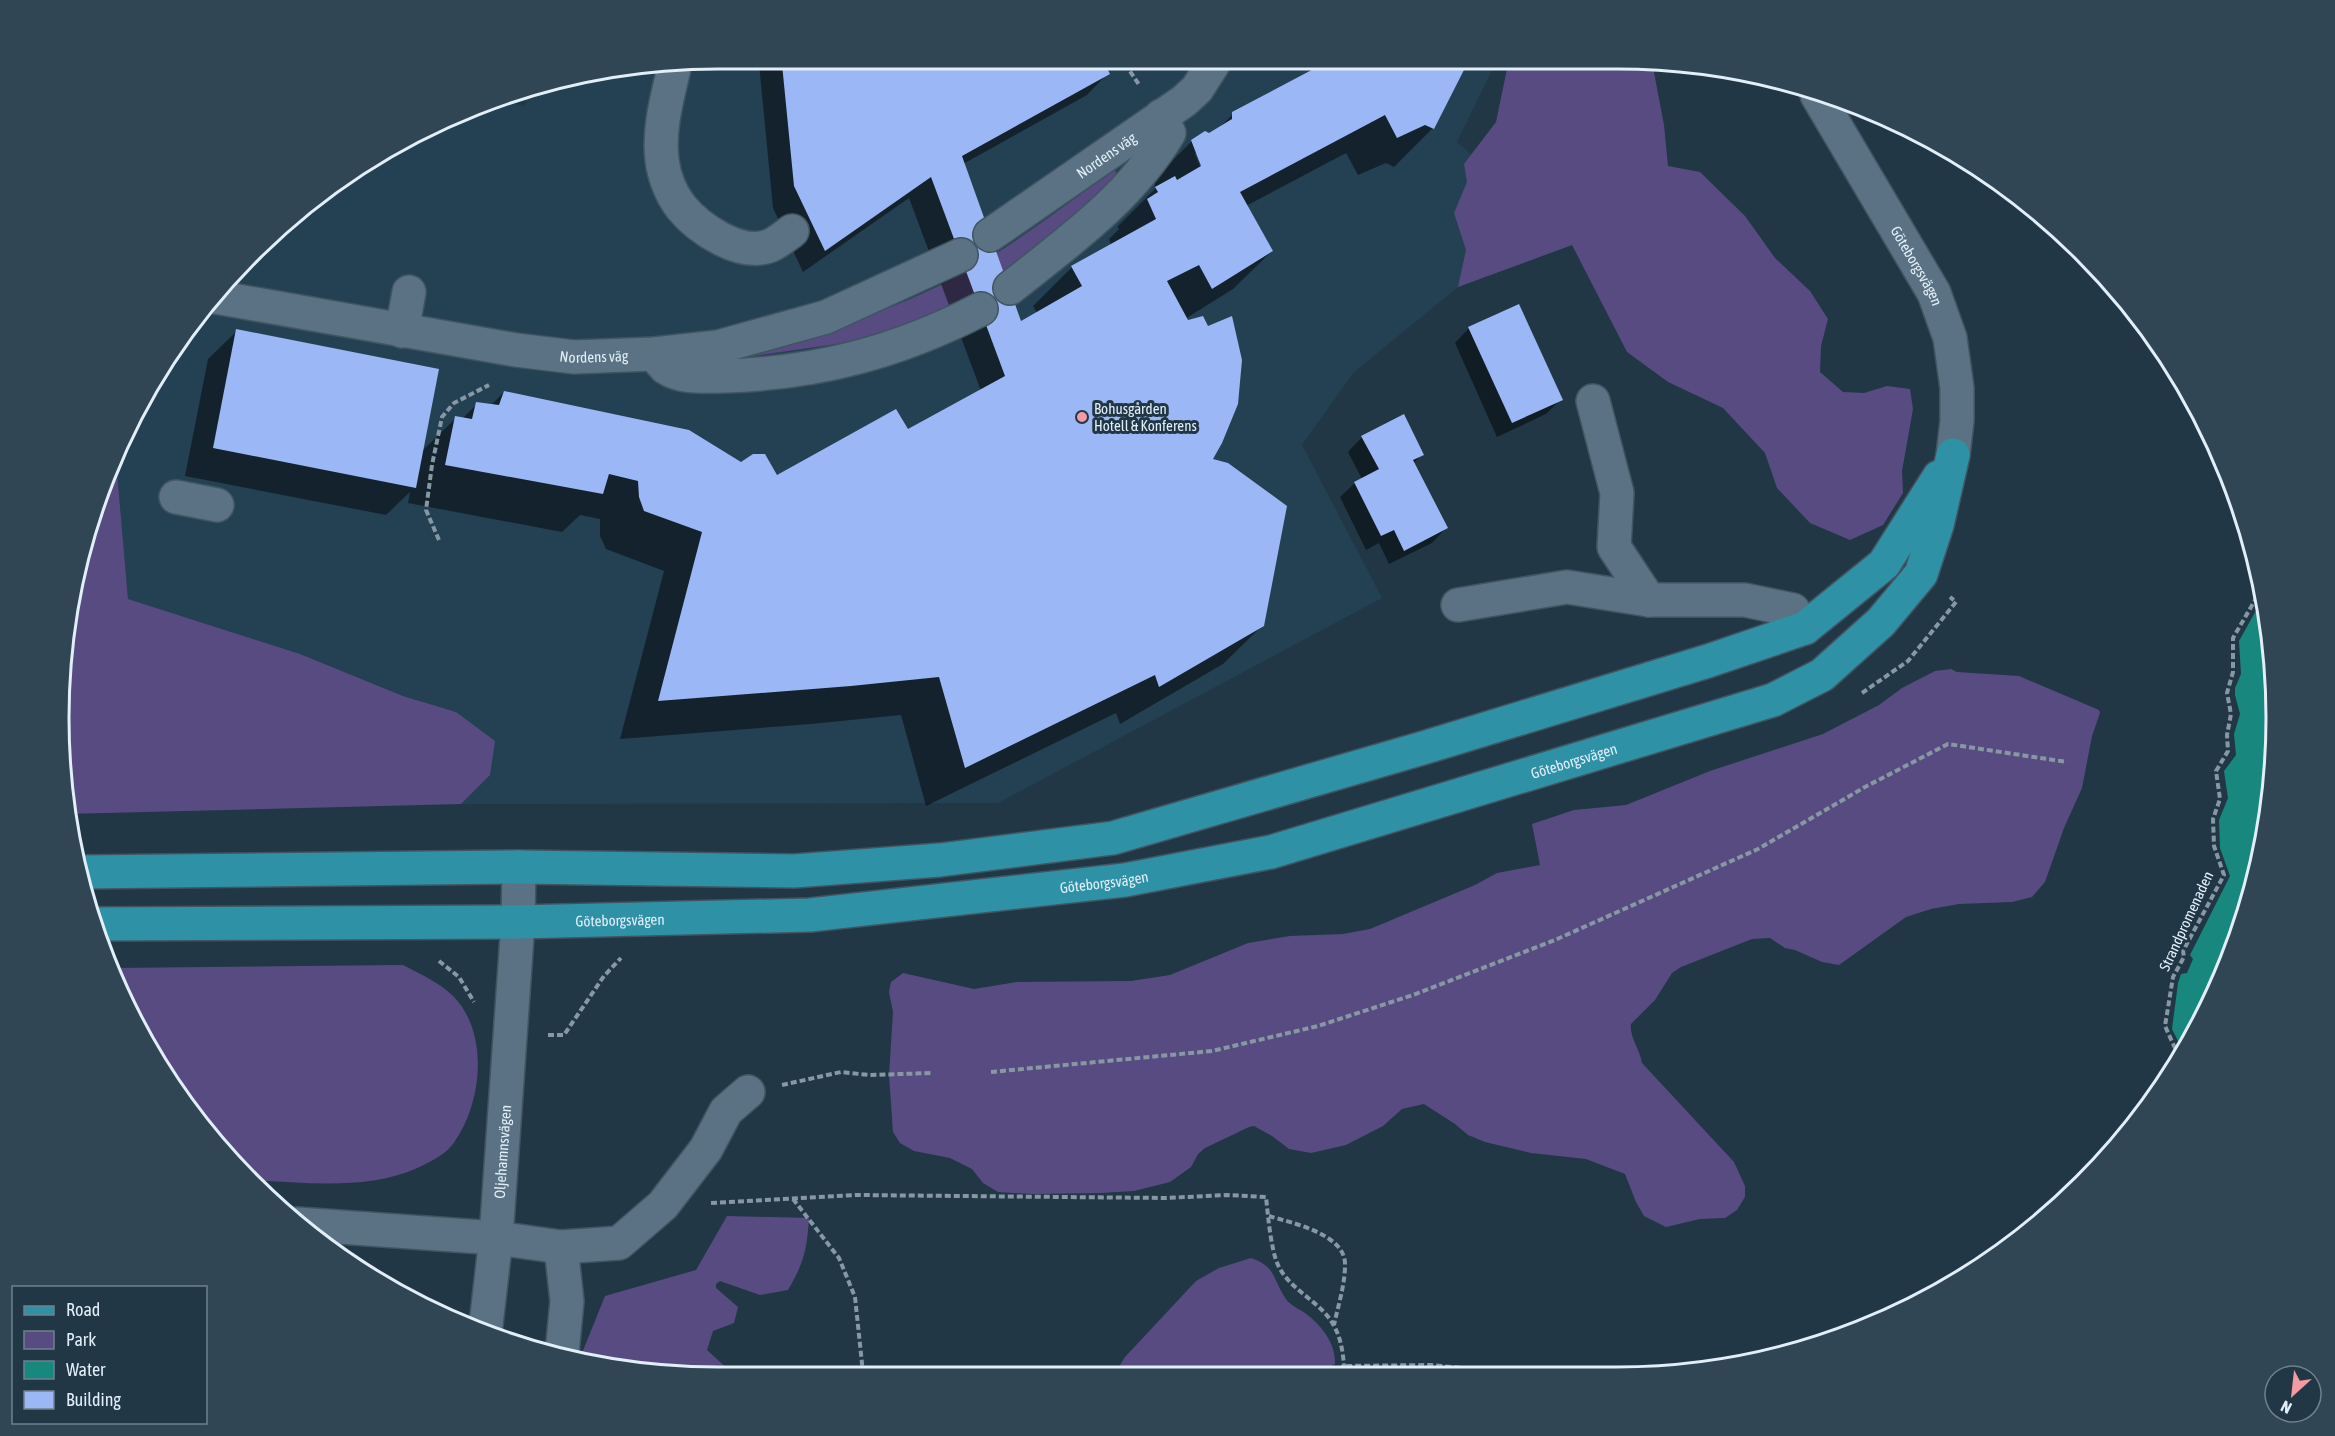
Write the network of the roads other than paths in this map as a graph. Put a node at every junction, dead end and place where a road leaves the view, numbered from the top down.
1 (1210, 69) edge
2 (674, 70) edge
3 (1821, 101) edge
4 (1161, 116) junction
5 (792, 231) dead end
6 (990, 235) dead end
7 (962, 255) dead end
8 (1010, 288) dead end
9 (409, 292) dead end
10 (223, 299) edge
11 (981, 309) dead end
12 (402, 332) junction
13 (654, 354) junction
14 (1593, 401) dead end
15 (1953, 455) junction
16 (176, 497) dead end
17 (217, 505) dead end
18 (1649, 600) junction
19 (1458, 605) dead end
20 (1804, 628) junction
21 (519, 867) junction
22 (88, 872) edge
23 (518, 922) junction
24 (102, 924) edge
25 (748, 1092) road end
26 (313, 1225) edge
27 (496, 1238) junction
28 (561, 1246) junction
29 (486, 1324) edge
30 (562, 1348) edge

1 - 4 street, Nordens väg
2 - 5 street
3 - 15 street, Göteborgsvägen
4 - 6 street, Nordens väg
4 - 8 street
7 - 13 street, Nordens väg
9 - 12 street
10 - 12 street, Nordens väg
11 - 13 street
12 - 13 street, Nordens väg
14 - 18 street
15 - 20 main road, Göteborgsvägen
15 - 23 main road, Göteborgsvägen
16 - 17 street
18 - 19 street
18 - 20 street
20 - 21 main road, Göteborgsvägen
21 - 22 main road, Göteborgsvägen
21 - 23 street, Oljehamnsvägen
23 - 24 main road, Göteborgsvägen
23 - 27 street, Oljehamnsvägen
25 - 28 street
26 - 27 street
27 - 28 street
27 - 29 street, Oljehamnsvägen
28 - 30 street

